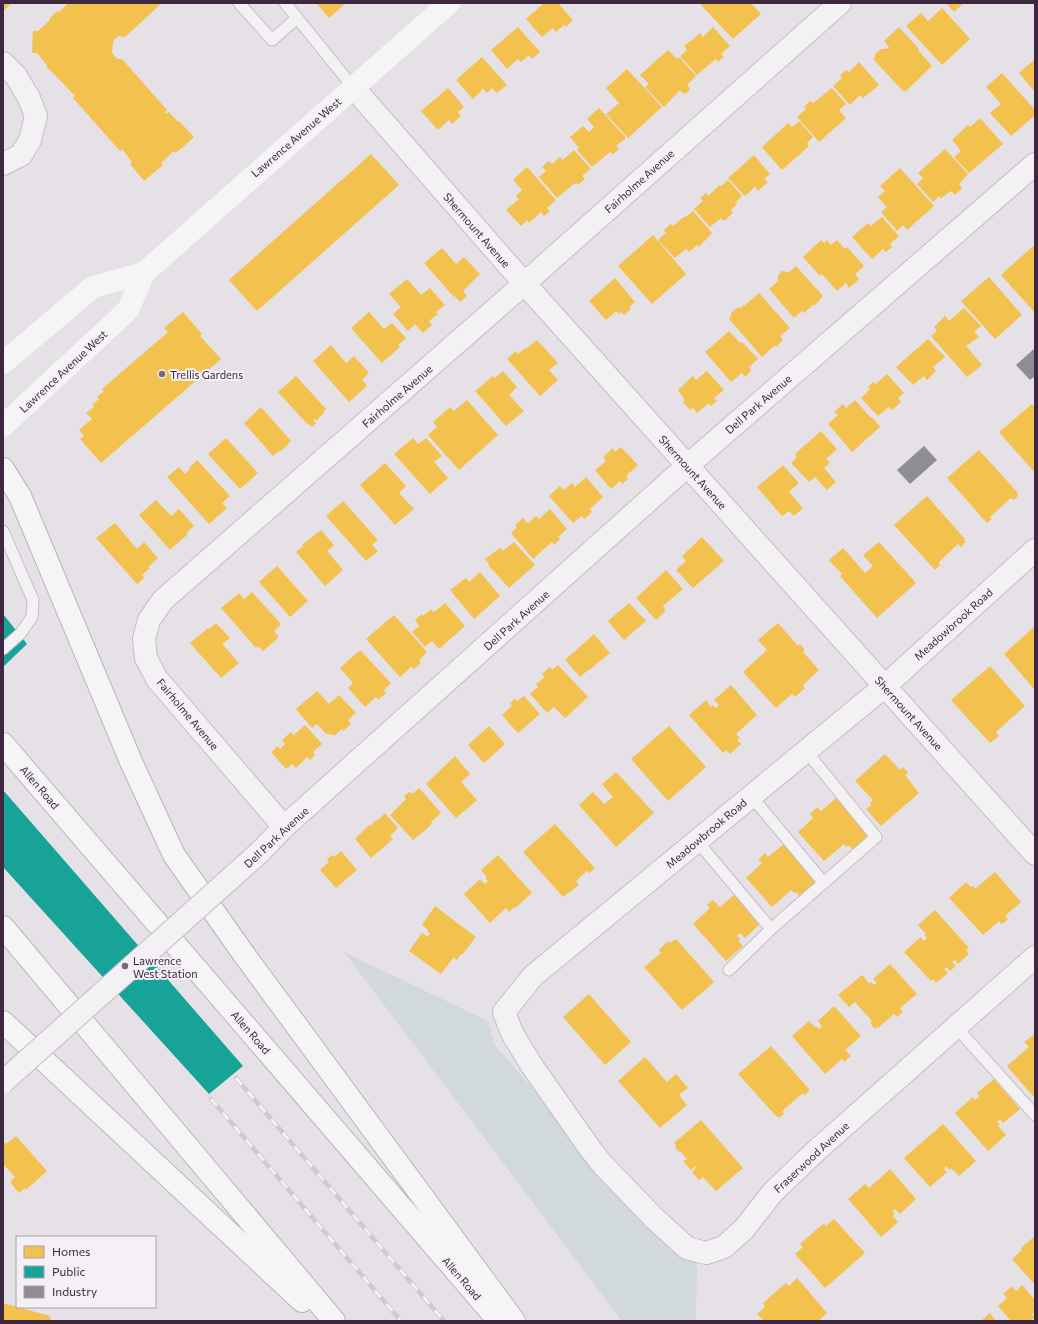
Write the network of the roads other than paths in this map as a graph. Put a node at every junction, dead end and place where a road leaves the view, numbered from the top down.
1 (239, 3) edge
2 (285, 3) edge
3 (449, 3) edge
4 (840, 3) edge
5 (297, 18) junction
6 (3, 63) edge
7 (353, 87) junction
8 (3, 164) edge
9 (1035, 164) edge
10 (144, 273) junction
11 (524, 283) junction
12 (3, 363) edge
13 (3, 426) edge
14 (687, 466) junction
15 (3, 469) edge
16 (3, 531) edge
17 (1035, 550) edge
18 (3, 648) edge
19 (885, 686) junction
20 (3, 744) edge
21 (806, 751) junction
22 (751, 796) junction
23 (284, 827) junction
24 (697, 841) junction
25 (1035, 854) edge
26 (824, 882) junction
27 (3, 927) edge
28 (771, 929) junction
29 (1035, 957) edge
30 (729, 970) dead end
31 (3, 1022) edge
32 (956, 1027) junction
33 (3, 1082) edge
34 (1035, 1114) edge
35 (591, 1150) joint
36 (323, 1321) edge
37 (334, 1321) edge
38 (499, 1321) edge
39 (514, 1321) edge

1 - 5 lane
2 - 5 lane
3 - 7 main road, Lawrence Avenue West
4 - 11 street, Fairholme Avenue
5 - 7 lane
6 - 8 street
7 - 10 main road, Lawrence Avenue West
7 - 11 street, Shermount Avenue
9 - 14 street, Dell Park Avenue
10 - 12 main road, Lawrence Avenue West
10 - 13 main road, Lawrence Avenue West
11 - 14 street, Shermount Avenue
11 - 23 street, Fairholme Avenue
14 - 19 street, Shermount Avenue
14 - 23 street, Dell Park Avenue
15 - 39 main road
16 - 18 lane
17 - 19 street, Meadowbrook Road
19 - 21 street, Meadowbrook Road
19 - 25 street, Shermount Avenue
20 - 38 main road, Allen Road
21 - 22 street, Meadowbrook Road
21 - 26 lane
22 - 24 street, Meadowbrook Road
22 - 26 lane
23 - 33 street, Dell Park Avenue, bridge
24 - 28 lane
24 - 35 street, Meadowbrook Road
26 - 28 lane
27 - 37 main road
28 - 30 lane
29 - 32 street, Fraserwood Avenue
31 - 36 main road
32 - 34 lane
32 - 35 street, Fraserwood Avenue

